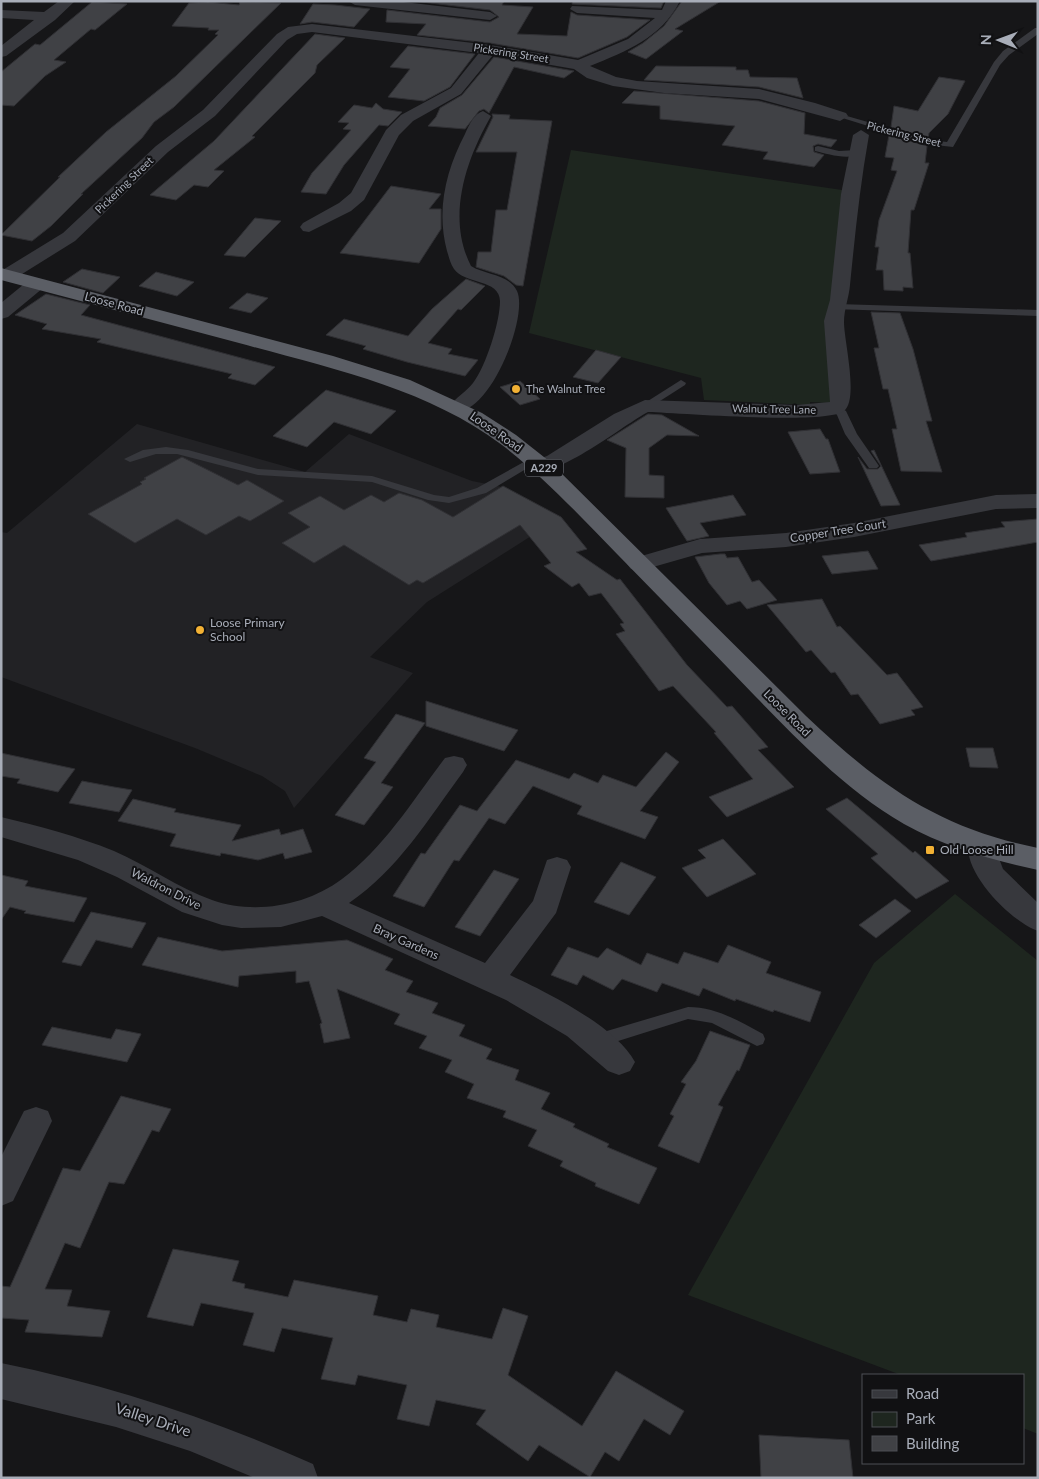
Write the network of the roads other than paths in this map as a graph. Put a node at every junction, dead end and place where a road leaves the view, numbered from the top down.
1 (68, 1) edge
2 (355, 1) edge
3 (674, 5) edge
4 (578, 9) dead end
5 (1, 14) edge
6 (490, 16) dead end
7 (50, 17) junction
8 (1038, 30) edge
9 (490, 49) junction
10 (1, 53) edge
11 (579, 65) junction
12 (483, 116) dead end
13 (840, 116) joint
14 (859, 144) joint
15 (818, 150) dead end
16 (309, 227) dead end
17 (4, 275) edge
18 (36, 284) junction
19 (837, 307) junction
20 (1, 313) edge
21 (1038, 313) edge
22 (681, 383) dead end
23 (645, 406) junction
24 (459, 407) junction
25 (836, 408) junction
26 (130, 460) dead end
27 (538, 463) junction
28 (872, 466) dead end
29 (1038, 501) edge
30 (639, 564) junction
31 (454, 765) dead end
32 (1, 827) edge
33 (981, 844) junction
34 (1038, 859) edge
35 (557, 867) dead end
36 (324, 904) junction
37 (1036, 913) edge
38 (490, 979) junction
39 (757, 1039) dead end
40 (596, 1042) junction
41 (619, 1062) dead end
42 (36, 1121) dead end
43 (1, 1191) edge
44 (1, 1381) edge
45 (299, 1478) edge

1 - 7 street
2 - 6 street
3 - 4 street
3 - 11 street
5 - 7 street
7 - 10 street
8 - 13 lane, Pickering Street
9 - 11 street, Pickering Street
9 - 16 street
9 - 17 street, Pickering Street
11 - 13 street, Pickering Street
12 - 24 street
14 - 15 lane
14 - 19 street
17 - 18 highway, Loose Road / A229
18 - 20 street
18 - 24 highway, Loose Road / A229
19 - 21 lane
19 - 25 street
22 - 23 lane
23 - 25 street, Walnut Tree Lane
23 - 27 street, Walnut Tree Lane
24 - 27 highway, Loose Road / A229
25 - 28 lane
26 - 27 lane
27 - 30 highway, Loose Road / A229
29 - 30 street, Copper Tree Court
30 - 33 highway, Loose Road / A229
31 - 36 street, Waldron Drive
32 - 36 street, Waldron Drive
33 - 34 highway, A229
33 - 37 street
35 - 38 street
36 - 38 street, Bray Gardens
38 - 40 street, Bray Gardens
39 - 40 lane
40 - 41 street, Bray Gardens
42 - 43 street
44 - 45 street, Valley Drive

